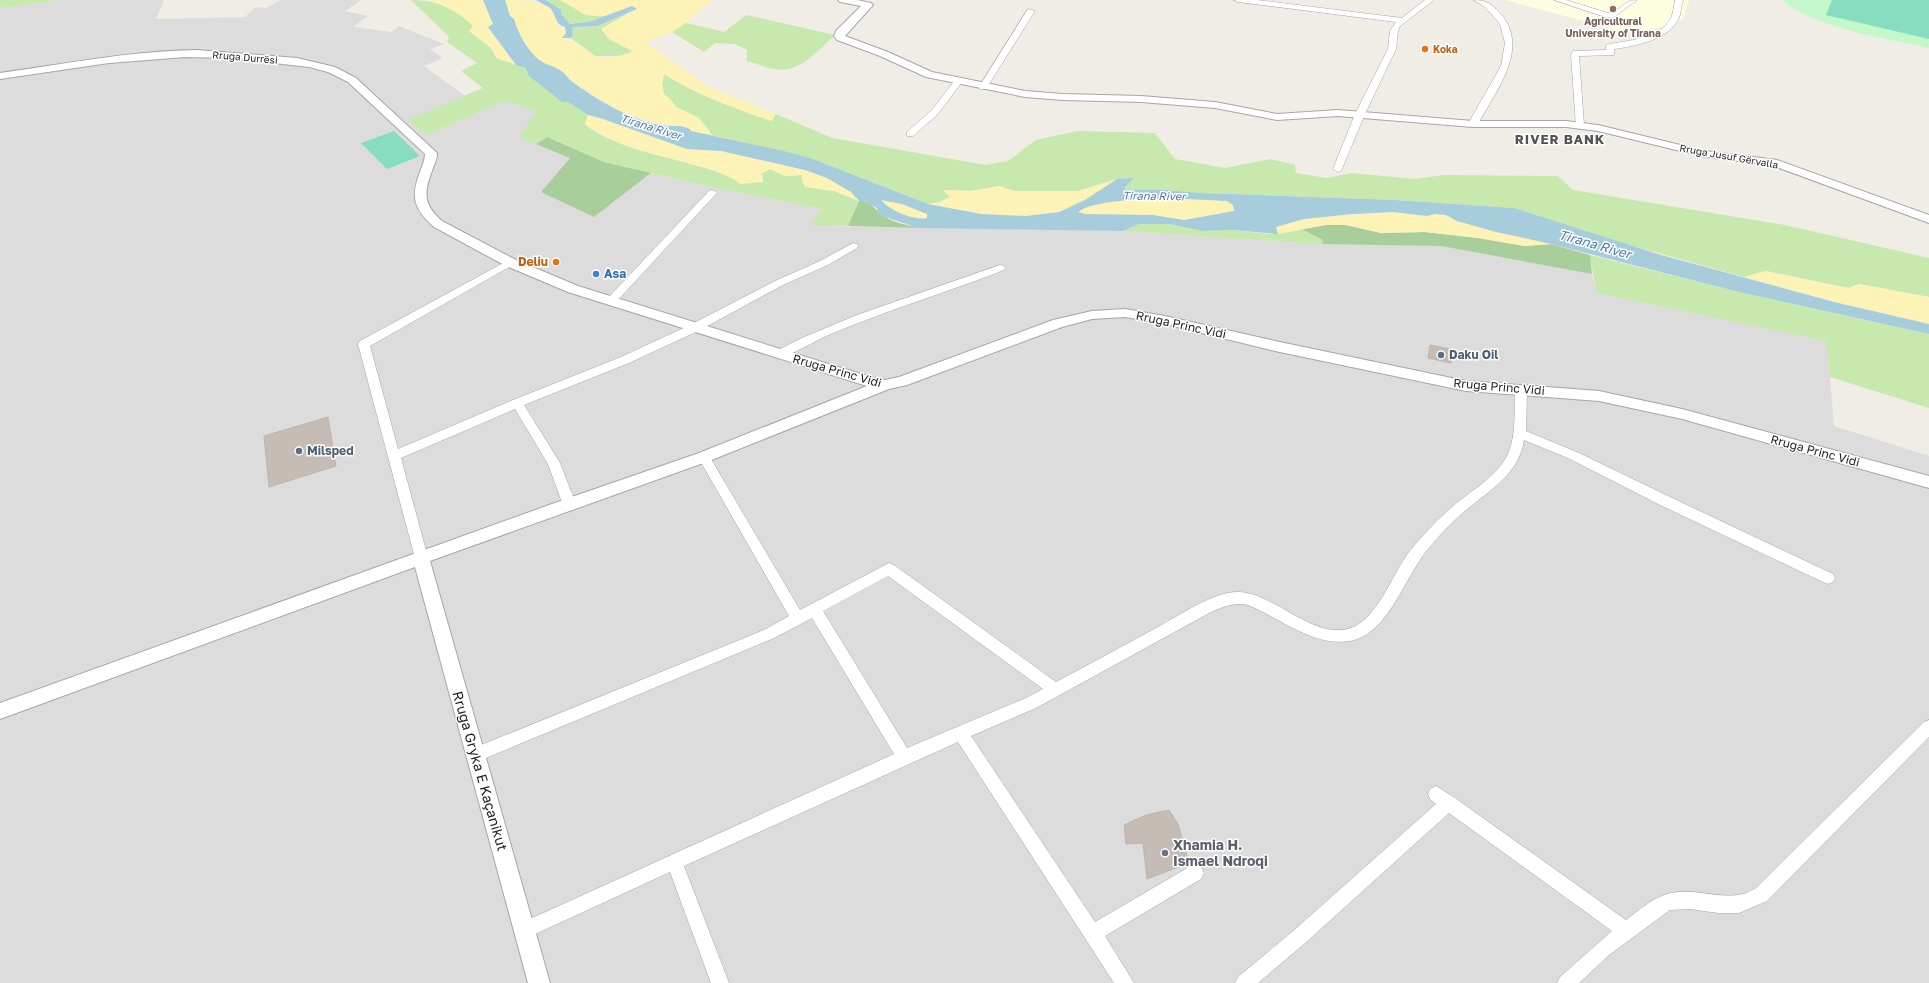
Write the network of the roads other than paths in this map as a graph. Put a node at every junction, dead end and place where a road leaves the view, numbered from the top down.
1 (843, 0) edge
2 (1240, 0) edge
3 (1430, 0) edge
4 (1478, 0) edge
5 (1558, 0) edge
6 (1633, 0) edge
7 (1679, 0) edge
8 (870, 2) edge
9 (1031, 11) dead end
10 (1402, 20) junction
11 (0, 76) edge
12 (958, 82) junction
13 (984, 87) junction
14 (1360, 114) junction
15 (1473, 124) junction
16 (1579, 125) junction
17 (910, 134) dead end
18 (1338, 169) dead end
19 (422, 180) joint
20 (712, 193) dead end
21 (1929, 218) edge
22 (853, 246) dead end
23 (511, 263) junction
24 (1000, 268) dead end
25 (610, 301) junction
26 (694, 328) junction
27 (780, 354) junction
28 (885, 385) junction
29 (1521, 390) junction
30 (517, 402) junction
31 (1518, 433) junction
32 (394, 456) junction
33 (704, 457) junction
34 (1929, 482) edge
35 (569, 504) junction
36 (421, 558) junction
37 (1828, 578) dead end
38 (815, 610) junction
39 (798, 619) junction
40 (1056, 690) junction
41 (0, 711) edge
42 (1929, 727) edge
43 (960, 732) junction
44 (475, 754) junction
45 (904, 757) junction
46 (674, 861) junction
47 (1195, 873) dead end
48 (525, 930) junction
49 (1626, 931) junction
50 (1093, 933) junction
51 (539, 983) edge
52 (720, 983) edge
53 (1125, 983) edge
54 (1244, 983) edge
55 (1566, 983) edge

1 - 8 street
2 - 10 street
3 - 10 street
4 - 15 street
5 - 6 street
7 - 16 street
8 - 12 street, Rruga Jusuf Gërvalla
9 - 13 street
10 - 14 street
11 - 19 street, Rruga Durrësi
12 - 13 street, Rruga Jusuf Gërvalla
12 - 17 street
13 - 14 street, Rruga Jusuf Gërvalla
14 - 15 street, Rruga Jusuf Gërvalla
14 - 18 street
15 - 16 street, Rruga Jusuf Gërvalla
16 - 21 street, Rruga Jusuf Gërvalla
19 - 23 street, Rruga Princ Vidi
20 - 25 street
22 - 26 street
23 - 25 street, Rruga Princ Vidi
23 - 32 street
24 - 27 street
25 - 26 street, Rruga Princ Vidi
26 - 27 street, Rruga Princ Vidi
26 - 30 street
27 - 28 street, Rruga Princ Vidi
28 - 29 street, Rruga Princ Vidi
28 - 33 street
29 - 31 street
29 - 34 street, Rruga Princ Vidi
30 - 32 street
30 - 35 street
31 - 37 street
31 - 40 street
32 - 36 street
33 - 35 street
33 - 39 street
35 - 36 street
36 - 41 street
36 - 44 street, Rruga Gryka E Kaçanikut
38 - 39 street
38 - 40 street
38 - 45 street
39 - 44 street
40 - 43 street
42 - 49 street
43 - 45 street
43 - 50 street
44 - 48 street, Rruga Gryka E Kaçanikut
45 - 46 street
46 - 48 street
46 - 52 street
47 - 50 street
48 - 51 street, Rruga Gryka E Kaçanikut
49 - 54 street
49 - 55 street
50 - 53 street

